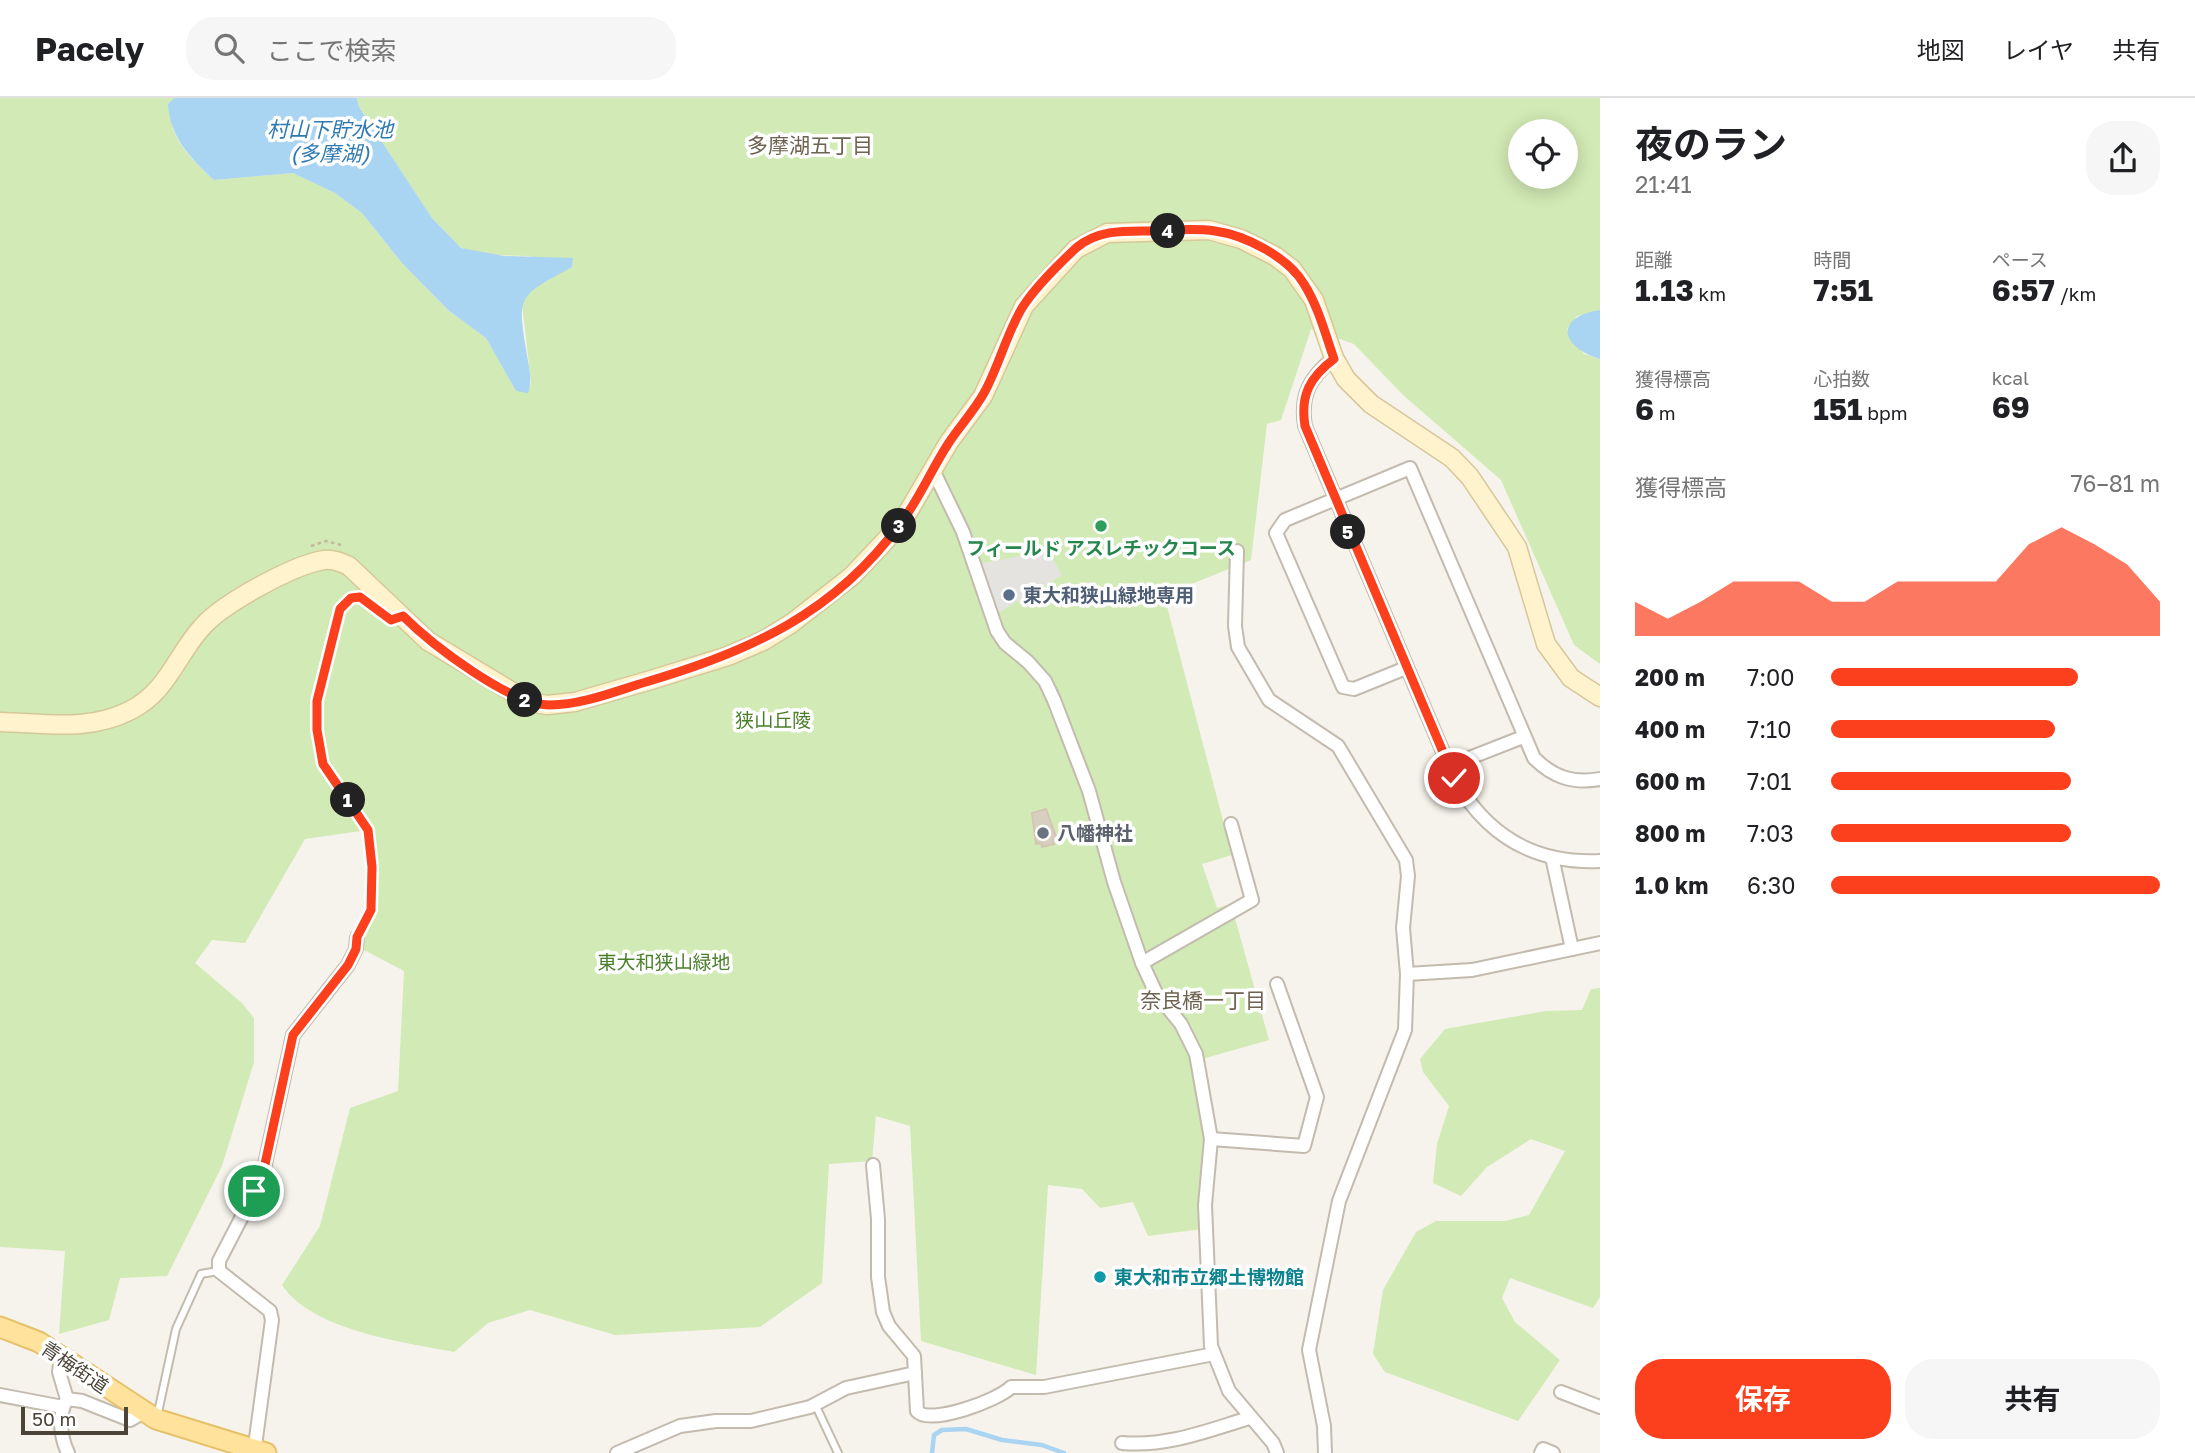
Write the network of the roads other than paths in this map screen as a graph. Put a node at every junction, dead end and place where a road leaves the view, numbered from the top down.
1 (1334, 359) junction
2 (933, 470) junction
3 (1334, 499) junction
4 (1237, 551) dead end
5 (1406, 668) junction
6 (1600, 697) edge
7 (0, 722) edge
8 (1523, 737) junction
9 (1449, 766) junction
10 (1600, 779) edge
11 (1231, 824) dead end
12 (1552, 858) junction
13 (1600, 861) edge
14 (357, 937) road end
15 (1600, 943) edge
16 (1572, 949) junction
17 (1142, 963) junction
18 (1407, 974) junction
19 (1277, 984) dead end
20 (1211, 1139) junction
21 (873, 1165) dead end
22 (219, 1271) junction
23 (0, 1327) edge
24 (1214, 1354) junction
25 (61, 1356) junction
26 (915, 1373) junction
27 (1561, 1392) dead end
28 (0, 1395) edge
29 (65, 1403) junction
30 (815, 1404) junction
31 (1600, 1407) edge
32 (150, 1415) junction
33 (1249, 1418) junction
34 (1122, 1443) dead end
35 (1154, 1449) edge
36 (258, 1452) edge
37 (68, 1453) edge
38 (617, 1453) edge
39 (838, 1453) edge
40 (1277, 1453) edge
41 (1325, 1453) edge
42 (1541, 1453) edge
43 (1553, 1453) edge

1 - 2 street
1 - 3 street
1 - 6 street
2 - 7 street
2 - 17 street
3 - 5 street
3 - 5 street
3 - 8 street
4 - 18 street
5 - 9 street
8 - 9 street
8 - 10 street
9 - 12 street
11 - 17 street
12 - 13 street
12 - 16 street
14 - 22 street
15 - 16 street
16 - 18 street
17 - 20 street
18 - 41 street
19 - 20 street
20 - 24 street
21 - 26 street
22 - 32 lane
22 - 36 street
23 - 25 main road, 青梅街道
24 - 26 street
24 - 33 street
25 - 29 street
25 - 32 main road, 青梅街道
26 - 30 street
27 - 31 street
28 - 29 street
29 - 32 street
29 - 37 street
30 - 38 street
30 - 39 lane
32 - 36 main road, 青梅街道
33 - 35 street
33 - 40 street
34 - 35 street
42 - 43 street

